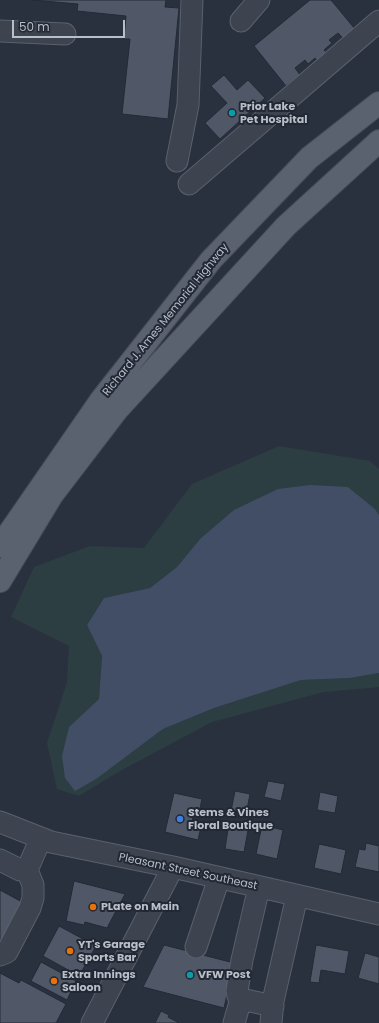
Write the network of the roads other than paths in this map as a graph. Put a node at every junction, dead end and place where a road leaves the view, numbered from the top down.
1 (192, 0) edge
2 (259, 0) edge
3 (241, 21) dead end
4 (379, 21) edge
5 (0, 31) edge
6 (65, 34) dead end
7 (379, 103) edge
8 (379, 141) edge
9 (177, 161) dead end
10 (189, 184) dead end
11 (0, 546) edge
12 (0, 580) edge
13 (0, 822) edge
14 (41, 838) junction
15 (0, 860) edge
16 (172, 867) junction
17 (27, 870) junction
18 (219, 878) junction
19 (259, 887) junction
20 (297, 896) junction
21 (379, 914) edge
22 (196, 947) dead end
23 (0, 955) edge
24 (241, 999) junction
25 (272, 1015) edge
26 (92, 1023) edge
27 (234, 1023) edge

1 - 9 street
2 - 3 street
4 - 10 street
5 - 6 street
7 - 11 main road, Richard J. Ames Memorial Highway
8 - 12 main road, Richard J. Ames Memorial Highway
13 - 14 street, Pleasant Street Southeast
14 - 16 street, Pleasant Street Southeast
14 - 17 street
15 - 17 street
16 - 18 street, Pleasant Street Southeast
16 - 26 street
17 - 23 street
18 - 19 street, Pleasant Street Southeast
18 - 22 street
19 - 20 street, Pleasant Street Southeast
19 - 24 street
20 - 21 street, Pleasant Street Southeast
20 - 25 street
24 - 25 street
24 - 27 street

